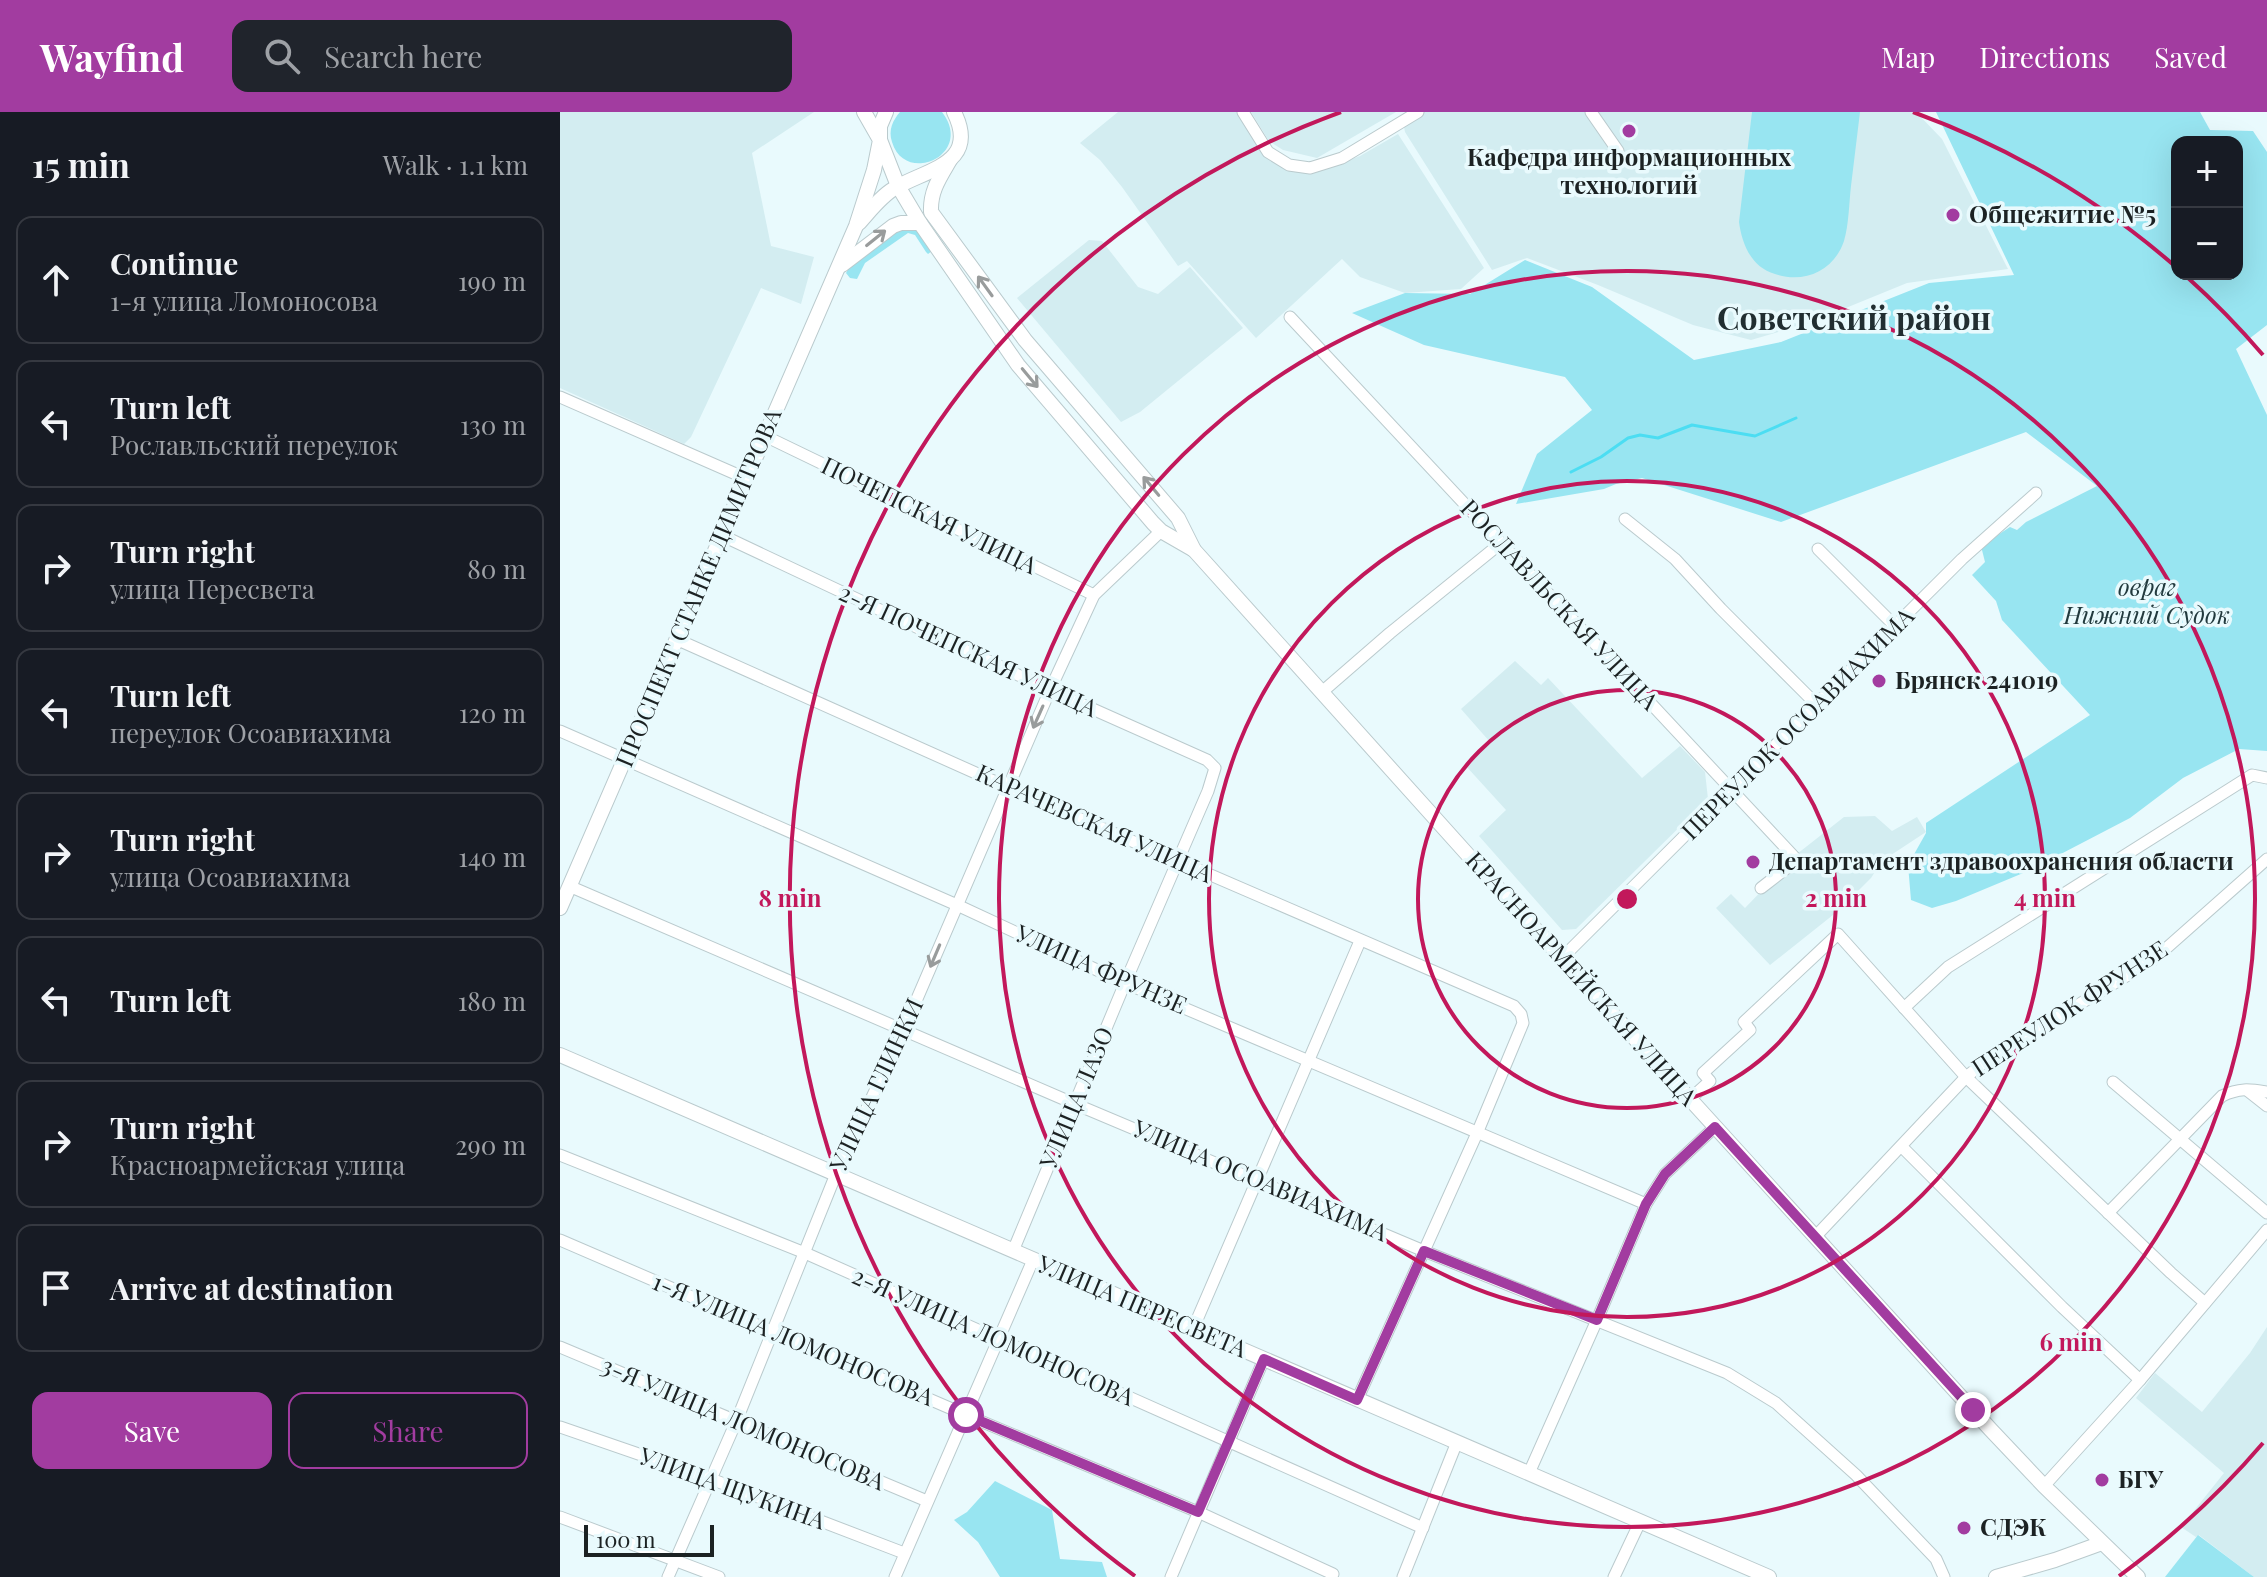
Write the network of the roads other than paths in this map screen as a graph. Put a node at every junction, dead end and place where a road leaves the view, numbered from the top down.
1 (864, 112) edge
2 (886, 112) edge
3 (1243, 112) edge
4 (1418, 112) edge
5 (1591, 112) edge
6 (956, 113) edge
7 (882, 146) junction
8 (1618, 151) dead end
9 (950, 160) junction
10 (928, 173) junction
11 (898, 186) junction
12 (926, 217) junction
13 (856, 226) junction
14 (839, 268) junction
15 (1290, 317) dead end
16 (560, 397) edge
17 (765, 436) junction
18 (745, 478) junction
19 (2036, 493) dead end
20 (1625, 519) dead end
21 (1161, 531) junction
22 (721, 535) junction
23 (1501, 543) junction
24 (1818, 549) dead end
25 (1194, 550) junction
26 (1094, 595) junction
27 (1895, 626) junction
28 (676, 639) junction
29 (1050, 690) junction
30 (1322, 692) junction
31 (1817, 705) junction
32 (560, 731) edge
33 (625, 757) junction
34 (1215, 768) joint
35 (2267, 778) edge
36 (1007, 787) junction
37 (1732, 791) junction
38 (2267, 859) edge
39 (1177, 860) junction
40 (569, 886) junction
41 (1761, 888) dead end
42 (957, 905) junction
43 (560, 908) edge
44 (1360, 941) junction
45 (1562, 958) junction
46 (1125, 983) junction
47 (1904, 1008) junction
48 (904, 1029) junction
49 (560, 1055) edge
50 (1307, 1059) junction
51 (1966, 1077) junction
52 (2113, 1082) dead end
53 (2245, 1088) junction
54 (2267, 1092) edge
55 (1690, 1099) junction
56 (1075, 1104) junction
57 (2267, 1106) edge
58 (1715, 1127) junction
59 (1478, 1131) junction
60 (2181, 1139) junction
61 (1902, 1147) junction
62 (560, 1155) edge
63 (836, 1174) junction
64 (1258, 1180) junction
65 (1646, 1204) junction
66 (2108, 1213) junction
67 (2267, 1213) edge
68 (2267, 1230) edge
69 (1815, 1237) junction
70 (560, 1240) edge
71 (1013, 1251) junction
72 (1424, 1251) junction
73 (805, 1253) junction
74 (1033, 1260) junction
75 (2205, 1303) junction
76 (1597, 1320) junction
77 (1193, 1329) junction
78 (773, 1331) junction
79 (1000, 1340) junction
80 (560, 1347) edge
81 (1264, 1359) junction
82 (2140, 1380) junction
83 (1357, 1400) junction
84 (966, 1415) junction
85 (736, 1422) junction
86 (560, 1427) edge
87 (1457, 1442) junction
88 (1228, 1443) junction
89 (1529, 1473) junction
90 (711, 1479) junction
91 (2044, 1486) junction
92 (927, 1501) junction
93 (1198, 1512) junction
94 (560, 1517) edge
95 (1640, 1522) junction
96 (1423, 1528) junction
97 (2102, 1543) junction
98 (904, 1553) junction
99 (675, 1560) junction
100 (1943, 1573) edge
101 (1333, 1574) dead end
102 (668, 1577) edge
103 (719, 1577) edge
104 (895, 1577) edge
105 (1171, 1577) edge
106 (1403, 1577) edge
107 (1614, 1577) edge
108 (1769, 1577) edge
109 (1996, 1577) edge
110 (2138, 1577) edge

1 - 7 main road
2 - 7 main road
3 - 4 street
5 - 8 street
6 - 9 main road
7 - 10 main road
7 - 11 main road
7 - 13 main road
9 - 10 main road
9 - 12 main road
10 - 11 main road
11 - 12 main road
11 - 13 main road
14 -> 12 main road, ПРОСПЕКТ СТАНКЕ ДИМИТРОВА
12 -> 21 main road
25 -> 12 main road
13 - 14 main road, ПРОСПЕКТ СТАНКЕ ДИМИТРОВА
14 - 17 main road, ПРОСПЕКТ СТАНКЕ ДИМИТРОВА
15 - 23 street, РОСЛАВЛЬСКАЯ УЛИЦА
16 - 18 street
17 - 18 main road, ПРОСПЕКТ СТАНКЕ ДИМИТРОВА
17 - 26 street, ПОЧЕПСКАЯ УЛИЦА
18 - 22 main road, ПРОСПЕКТ СТАНКЕ ДИМИТРОВА
19 - 27 street, ПЕРЕУЛОК ОСОАВИАХИМА
20 - 31 street
21 - 25 main road
21 - 26 street
22 - 28 main road, ПРОСПЕКТ СТАНКЕ ДИМИТРОВА
22 - 29 street, 2-Я ПОЧЕПСКАЯ УЛИЦА
23 - 30 street
23 - 37 street, РОСЛАВЛЬСКАЯ УЛИЦА
24 - 27 street
25 - 30 main road, КРАСНОАРМЕЙСКАЯ УЛИЦА
26 - 29 street, УЛИЦА ГЛИНКИ
27 - 31 street, ПЕРЕУЛОК ОСОАВИАХИМА
28 - 33 main road, ПРОСПЕКТ СТАНКЕ ДИМИТРОВА
28 - 36 street, КАРАЧЕВСКАЯ УЛИЦА
29 - 34 street, 2-Я ПОЧЕПСКАЯ УЛИЦА
29 -> 36 street, УЛИЦА ГЛИНКИ
30 - 45 main road, КРАСНОАРМЕЙСКАЯ УЛИЦА
31 - 37 street, ПЕРЕУЛОК ОСОАВИАХИМА
32 - 33 street, УЛИЦА ФРУНЗЕ
33 - 40 main road, ПРОСПЕКТ СТАНКЕ ДИМИТРОВА
33 - 42 street, УЛИЦА ФРУНЗЕ
34 - 39 street, УЛИЦА ЛАЗО
35 - 47 street
36 - 39 street, КАРАЧЕВСКАЯ УЛИЦА
36 - 42 street, УЛИЦА ГЛИНКИ
37 - 41 street, РОСЛАВЛЬСКАЯ УЛИЦА
37 - 45 street, ПЕРЕУЛОК ОСОАВИАХИМА
38 - 51 street, ПЕРЕУЛОК ФРУНЗЕ
39 - 44 street, КАРАЧЕВСКАЯ УЛИЦА
39 - 46 street, УЛИЦА ЛАЗО
40 - 43 main road, ПРОСПЕКТ СТАНКЕ ДИМИТРОВА
40 - 48 street, УЛИЦА ОСОАВИАХИМА
42 - 46 street, УЛИЦА ФРУНЗЕ
42 -> 48 street, УЛИЦА ГЛИНКИ
44 - 50 street
44 - 59 street, КАРАЧЕВСКАЯ УЛИЦА
45 - 55 main road, КРАСНОАРМЕЙСКАЯ УЛИЦА
46 - 50 street, УЛИЦА ФРУНЗЕ
46 - 56 street, УЛИЦА ЛАЗО
47 - 51 street
47 - 55 street
48 - 56 street, УЛИЦА ОСОАВИАХИМА
48 - 63 street, УЛИЦА ГЛИНКИ
49 - 63 main road, УЛИЦА ПЕРЕСВЕТА
50 - 59 street, УЛИЦА ФРУНЗЕ
50 - 64 street
51 - 61 street, ПЕРЕУЛОК ФРУНЗЕ
51 - 66 street
52 - 60 street
53 - 54 street
53 - 57 street
53 - 60 street
55 - 58 main road, КРАСНОАРМЕЙСКАЯ УЛИЦА
56 - 64 street, УЛИЦА ОСОАВИАХИМА
56 - 71 street, УЛИЦА ЛАЗО
58 - 65 street
58 - 69 main road, КРАСНОАРМЕЙСКАЯ УЛИЦА
59 - 65 street, УЛИЦА ФРУНЗЕ
59 - 72 street
60 - 66 street
60 - 67 street
61 - 69 street, ПЕРЕУЛОК ФРУНЗЕ
61 - 82 street
62 - 73 street, 2-Я УЛИЦА ЛОМОНОСОВА
63 - 71 main road, УЛИЦА ПЕРЕСВЕТА
63 - 73 street, УЛИЦА ГЛИНКИ
64 - 72 street, УЛИЦА ОСОАВИАХИМА
64 - 77 street
65 - 76 street
66 - 75 street
68 - 75 street
69 - 91 main road, КРАСНОАРМЕЙСКАЯ УЛИЦА
70 - 78 street, 1-Я УЛИЦА ЛОМОНОСОВА
71 - 74 main road, УЛИЦА ПЕРЕСВЕТА
72 - 76 street, УЛИЦА ОСОАВИАХИМА
72 - 83 street
73 - 78 street, УЛИЦА ГЛИНКИ
73 - 79 street, 2-Я УЛИЦА ЛОМОНОСОВА
74 - 77 main road, УЛИЦА ПЕРЕСВЕТА
74 - 79 street
75 - 82 street
76 - 89 street
76 - 100 street, УЛИЦА ОСОАВИАХИМА
77 - 81 main road, УЛИЦА ПЕРЕСВЕТА
78 - 84 street, 1-Я УЛИЦА ЛОМОНОСОВА
78 - 85 street, УЛИЦА ГЛИНКИ
79 - 84 street
79 - 88 street, 2-Я УЛИЦА ЛОМОНОСОВА
80 - 85 street, 3-Я УЛИЦА ЛОМОНОСОВА
81 - 83 main road, УЛИЦА ПЕРЕСВЕТА
81 - 88 street
82 - 91 street
83 - 87 main road, УЛИЦА ПЕРЕСВЕТА
84 - 92 street
84 - 93 street, 1-Я УЛИЦА ЛОМОНОСОВА
85 - 90 street, УЛИЦА ГЛИНКИ
85 - 92 street, 3-Я УЛИЦА ЛОМОНОСОВА
86 - 90 street, УЛИЦА ЩУКИНА
87 - 89 main road, УЛИЦА ПЕРЕСВЕТА
87 - 96 street
88 - 93 street
88 - 96 street, 2-Я УЛИЦА ЛОМОНОСОВА
89 - 95 main road, УЛИЦА ПЕРЕСВЕТА
90 - 98 street, УЛИЦА ЩУКИНА
90 - 99 street, УЛИЦА ГЛИНКИ
91 - 97 main road, КРАСНОАРМЕЙСКАЯ УЛИЦА
92 - 98 street
93 - 101 street, 1-Я УЛИЦА ЛОМОНОСОВА
93 - 105 street
94 - 99 street
95 - 107 street
95 - 108 main road, УЛИЦА ПЕРЕСВЕТА
96 - 106 street
97 - 109 main road
97 - 110 main road, КРАСНОАРМЕЙСКАЯ УЛИЦА
98 - 104 street
99 - 102 street, УЛИЦА ГЛИНКИ
99 - 103 street

